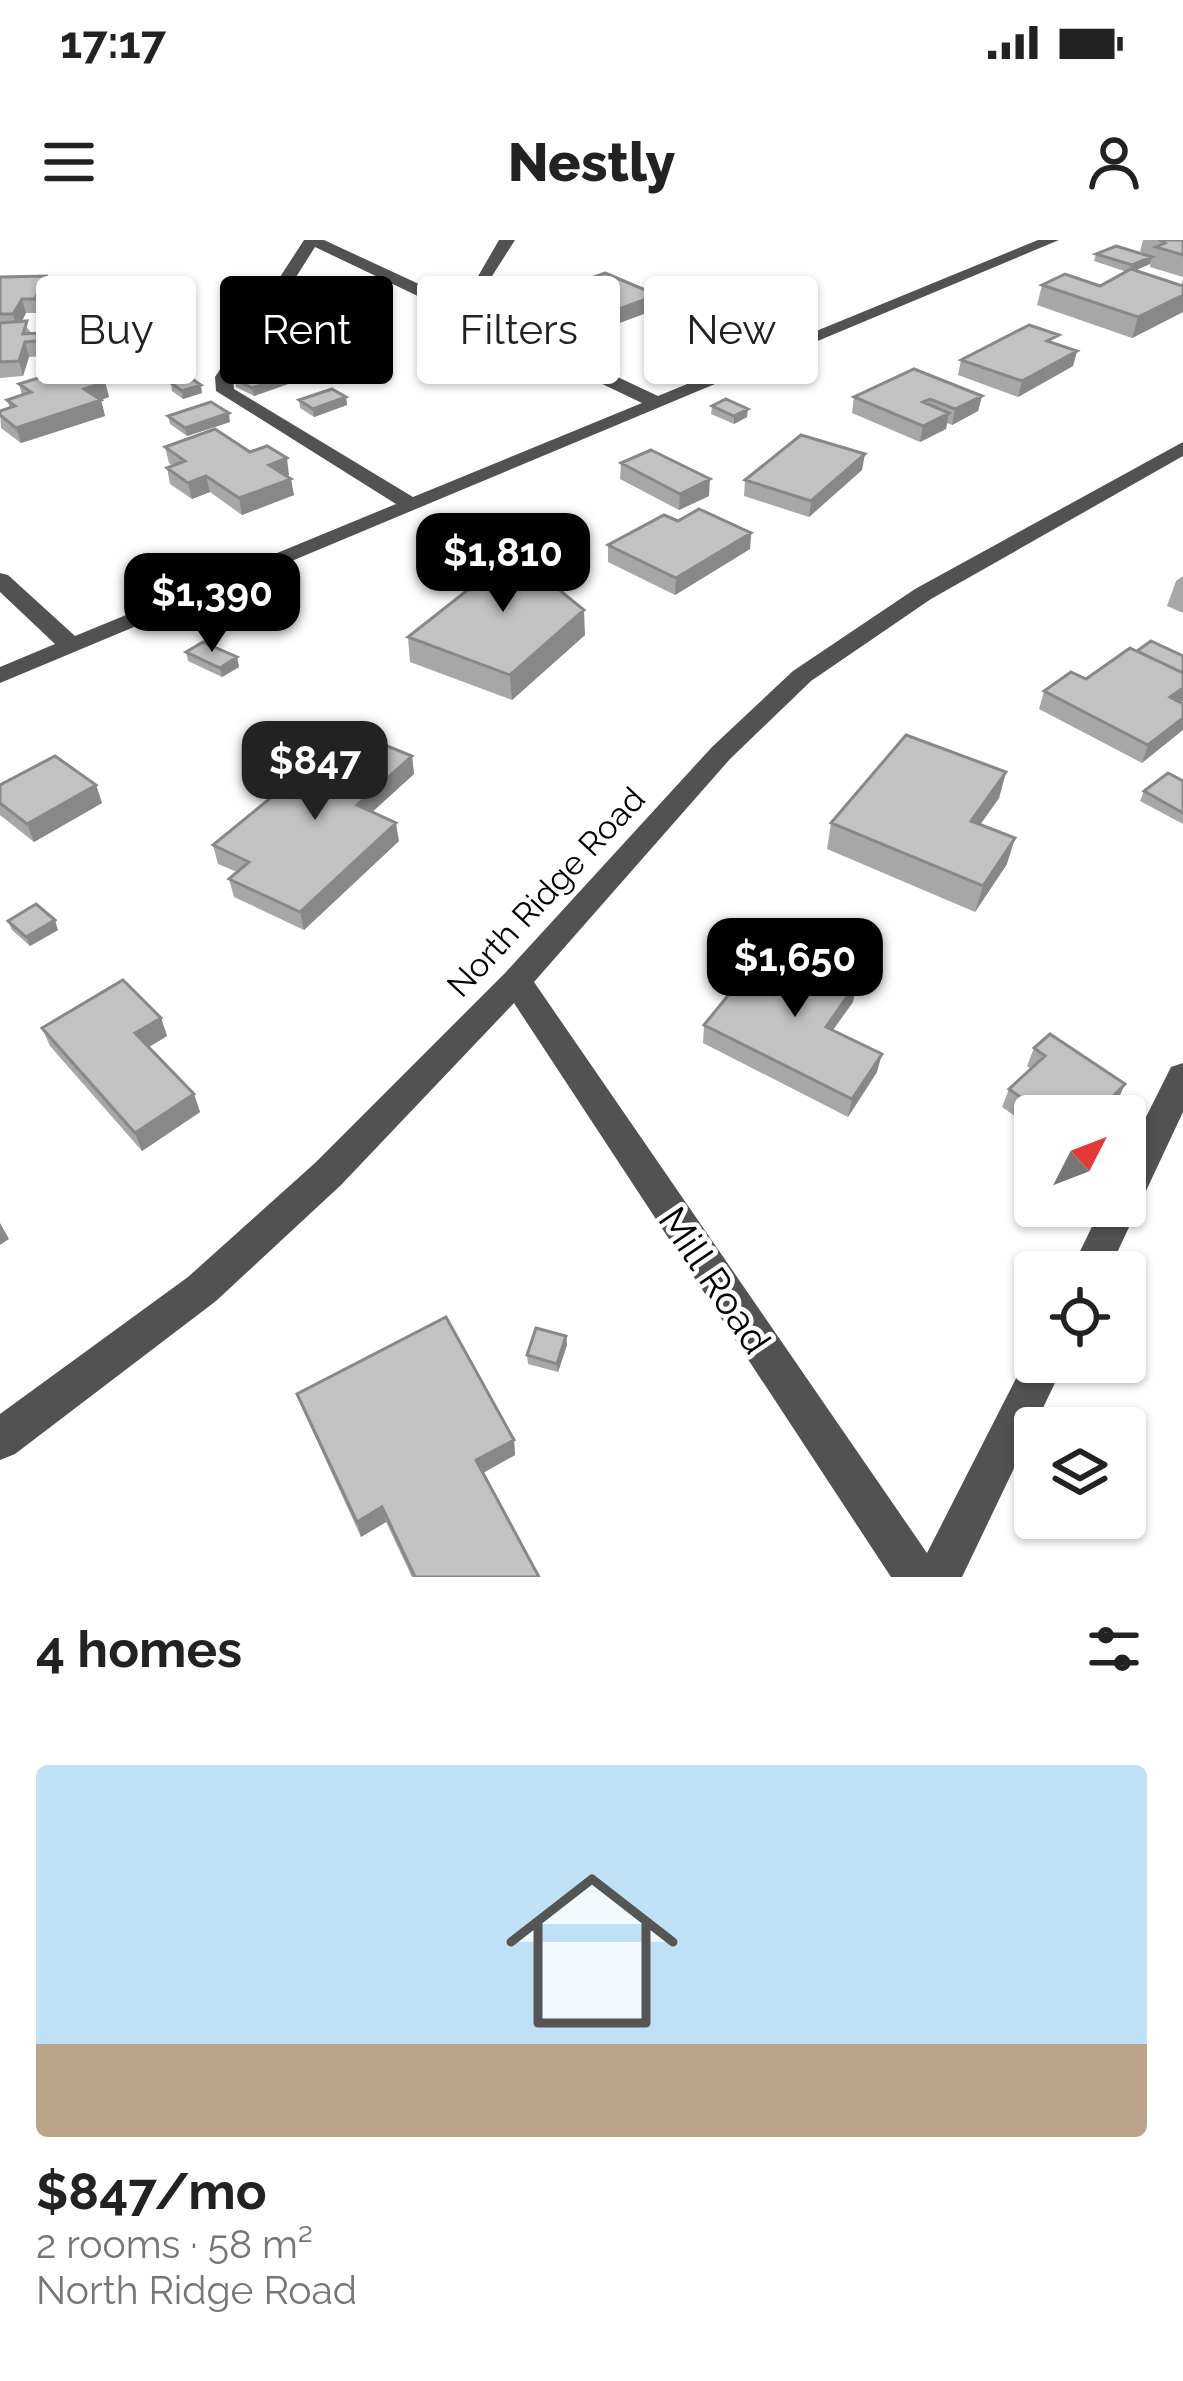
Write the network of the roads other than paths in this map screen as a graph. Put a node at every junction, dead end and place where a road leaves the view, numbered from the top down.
1 (312, 240) edge
2 (507, 240) edge
3 (1051, 240) edge
4 (484, 276) edge
5 (417, 289) edge
6 (618, 384) edge
7 (660, 404) junction
8 (1183, 448) edge
9 (413, 506) junction
10 (0, 580) edge
11 (72, 647) junction
12 (0, 676) edge
13 (516, 981) junction
14 (1183, 1076) edge
15 (1146, 1153) edge
16 (1035, 1383) edge
17 (0, 1439) edge
18 (917, 1577) edge
19 (939, 1577) edge

1 - 5 street
1 - 9 street
2 - 4 street
3 - 7 street
6 - 7 street
7 - 9 street
8 - 13 street, North Ridge Road
9 - 11 street
10 - 11 street
11 - 12 street
13 - 17 street, North Ridge Road
13 - 18 street, Mill Road
14 - 15 street
16 - 19 street

